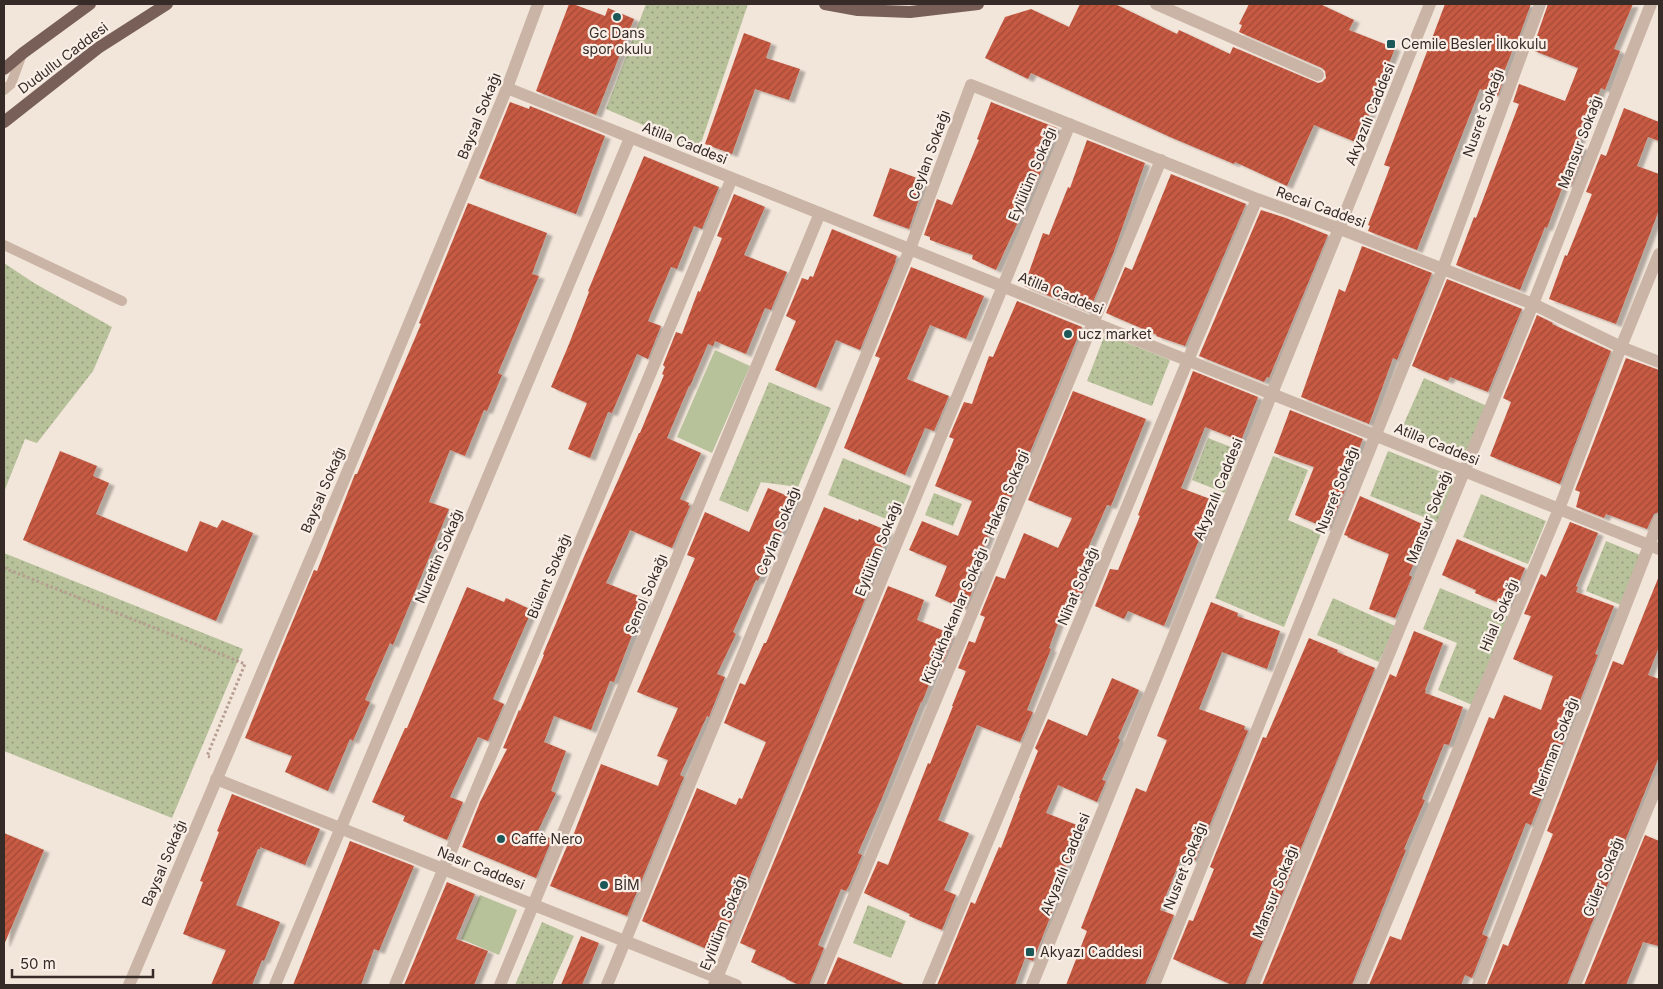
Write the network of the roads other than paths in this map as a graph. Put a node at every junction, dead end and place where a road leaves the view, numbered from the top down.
1 (90, 4) edge
2 (167, 4) edge
3 (538, 4) edge
4 (825, 4) edge
5 (978, 4) edge
6 (1156, 4) edge
7 (1430, 4) edge
8 (1540, 4) edge
9 (1651, 4) edge
10 (23, 53) junction
11 (4, 69) edge
12 (1318, 75) dead end
13 (971, 85) joint
14 (507, 88) junction
15 (4, 90) edge
16 (4, 122) edge
17 (1070, 124) junction
18 (630, 138) junction
19 (1161, 160) junction
20 (732, 178) junction
21 (1257, 199) junction
22 (820, 213) junction
23 (1340, 229) junction
24 (4, 245) edge
25 (910, 249) junction
26 (1659, 254) edge
27 (1443, 268) junction
28 (1002, 286) junction
29 (122, 301) dead end
30 (1533, 304) junction
31 (1093, 322) junction
32 (1621, 347) junction
33 (1188, 360) junction
34 (1659, 362) edge
35 (1272, 394) junction
36 (1375, 435) junction
37 (1464, 471) junction
38 (1559, 509) junction
39 (1659, 520) edge
40 (1654, 547) edge
41 (216, 779) junction
42 (1659, 781) edge
43 (341, 828) junction
44 (443, 869) junction
45 (534, 905) junction
46 (625, 941) junction
47 (716, 982) edge
48 (129, 985) edge
49 (275, 985) edge
50 (394, 985) edge
51 (500, 985) edge
52 (607, 985) edge
53 (736, 985) edge
54 (817, 985) edge
55 (928, 985) edge
56 (1032, 985) edge
57 (1154, 985) edge
58 (1254, 985) edge
59 (1360, 985) edge
60 (1478, 985) edge
61 (1575, 985) edge

1 - 10 main road, Dudullu Caddesi
2 - 16 main road, Dudullu Caddesi
3 - 14 street, Baysal Sokağı
4 - 5 main road
6 - 12 street
7 - 23 street, Akyazılı Caddesi
8 - 27 street, Nusret Sokağı
9 - 30 street, Mansur Sokağı
10 - 11 main road, Dudullu Caddesi
10 - 15 lane
13 - 17 street, Recai Caddesi
13 - 25 street, Ceylan Sokağı
14 - 18 street, Atilla Caddesi
14 - 41 street, Baysal Sokağı
17 - 19 street, Recai Caddesi
17 - 28 street, Eylülüm Sokağı
18 - 20 street, Atilla Caddesi
18 - 43 street, Nurettin Sokağı
19 - 21 street, Recai Caddesi
19 - 31 street, Küçükhakanlar Sokağı - Hakan Sokagi
20 - 22 street, Atilla Caddesi
20 - 44 street, Bülent Sokağı
21 - 23 street, Recai Caddesi
21 - 33 street, Nihat Sokağı
22 - 25 street, Atilla Caddesi
22 - 45 street, Şenol Sokağı
23 - 27 street, Recai Caddesi
23 - 35 street, Akyazılı Caddesi
24 - 29 lane
25 - 28 street, Atilla Caddesi
25 - 46 street, Ceylan Sokağı
26 - 32 street, Hilal Sokağı
27 - 30 street, Recai Caddesi
27 - 36 street, Nusret Sokağı
28 - 31 street, Atilla Caddesi
28 - 47 street, Eylülüm Sokağı
30 - 32 street, Recai Caddesi
30 - 37 street, Mansur Sokağı
31 - 33 street, Atilla Caddesi
31 - 54 street, Küçükhakanlar Sokağı - Hakan Sokagi
32 - 34 street, Recai Caddesi
32 - 38 street, Hilal Sokağı
33 - 35 street, Atilla Caddesi
33 - 55 street, Nihat Sokağı
35 - 36 street, Atilla Caddesi
35 - 56 street, Akyazılı Caddesi
36 - 37 street, Atilla Caddesi
36 - 57 street, Nusret Sokağı
37 - 38 street, Atilla Caddesi
37 - 58 street, Mansur Sokağı
38 - 40 street, Atilla Caddesi
38 - 59 street, Hilal Sokağı
39 - 40 street, Neriman Sokağı
40 - 60 street, Neriman Sokağı
41 - 43 street, Nasır Caddesi
41 - 48 street, Baysal Sokağı
42 - 61 street, Güler Sokağı
43 - 44 street, Nasır Caddesi
43 - 49 street, Nurettin Sokağı
44 - 45 street, Nasır Caddesi
44 - 50 street, Bülent Sokağı
45 - 46 street, Nasır Caddesi
45 - 51 street, Şenol Sokağı
46 - 47 street, Nasır Caddesi
46 - 52 street, Ceylan Sokağı
47 - 53 street, Nasır Caddesi

